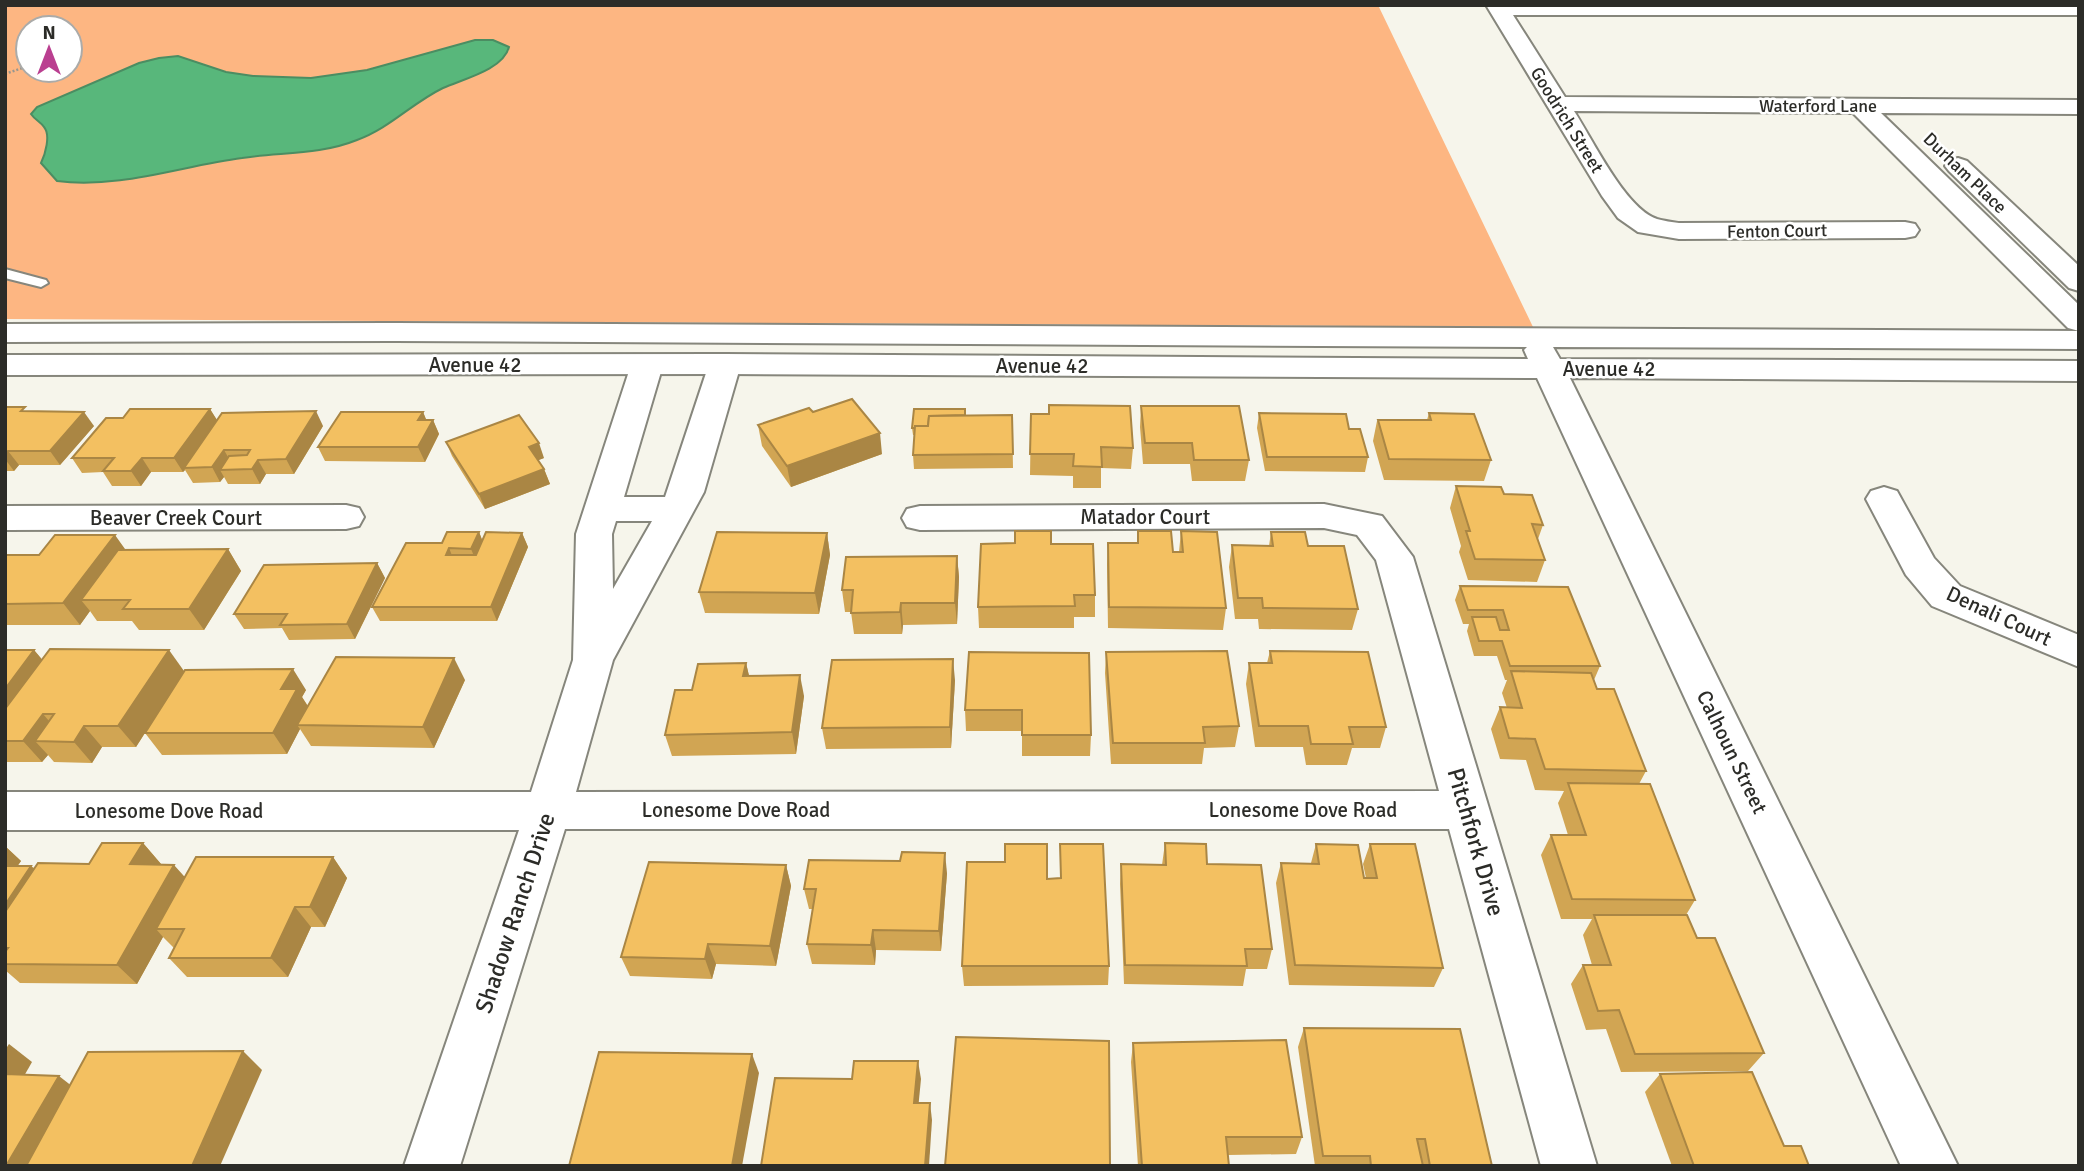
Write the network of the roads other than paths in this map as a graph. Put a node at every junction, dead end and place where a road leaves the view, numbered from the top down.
1 (1497, 7) edge
2 (1716, 7) edge
3 (1938, 7) edge
4 (2079, 9) edge
5 (1558, 104) junction
6 (1860, 106) junction
7 (1896, 106) junction
8 (2079, 107) edge
9 (1920, 129) dead end
10 (1939, 147) dead end
11 (1648, 226) joint
12 (1905, 230) dead end
13 (1996, 240) junction
14 (2035, 240) junction
15 (5, 273) edge
16 (2079, 282) edge
17 (41, 283) dead end
18 (2079, 322) edge
19 (5, 333) edge
20 (957, 336) junction
21 (2079, 340) edge
22 (1542, 354) junction
23 (725, 364) junction
24 (5, 365) edge
25 (648, 365) junction
26 (2079, 371) edge
27 (1884, 499) dead end
28 (600, 509) junction
29 (676, 509) junction
30 (346, 517) dead end
31 (5, 518) edge
32 (920, 518) dead end
33 (1369, 525) joint
34 (2079, 652) edge
35 (593, 660) junction
36 (1467, 810) junction
37 (5, 811) edge
38 (548, 811) junction
39 (432, 1166) edge
40 (1569, 1166) edge
41 (1930, 1166) edge

1 - 2 street
1 - 5 street, Goodrich Street
2 - 3 street
3 - 4 street
5 - 6 street, Waterford Lane
5 - 11 street, Goodrich Street
6 - 7 street, Waterford Lane
6 - 13 street, Durham Place
7 - 8 street, Waterford Lane
7 - 9 street, Durham Place
10 - 14 street, Durham Place
11 - 12 street, Fenton Court
13 - 14 street, Durham Place
13 - 18 street, Durham Place
14 - 16 street, Durham Place
15 - 17 lane
19 - 20 street, Avenue 42
20 - 22 street, Avenue 42
20 - 25 street
21 - 22 street, Avenue 42
22 - 23 street, Avenue 42
22 - 26 street, Avenue 42
22 - 41 street, Calhoun Street
23 - 25 street, Avenue 42
23 - 29 street, Shadow Ranch Drive
24 - 25 street, Avenue 42
25 - 28 street, Shadow Ranch Drive
27 - 34 street, Denali Court
28 - 29 street
28 - 35 street, Shadow Ranch Drive
29 - 35 street, Shadow Ranch Drive
30 - 31 street, Beaver Creek Court
32 - 33 street, Matador Court
33 - 36 street, Pitchfork Drive
35 - 38 street, Shadow Ranch Drive
36 - 38 street, Lonesome Dove Road
36 - 40 street, Pitchfork Drive
37 - 38 street, Lonesome Dove Road
38 - 39 street, Shadow Ranch Drive

